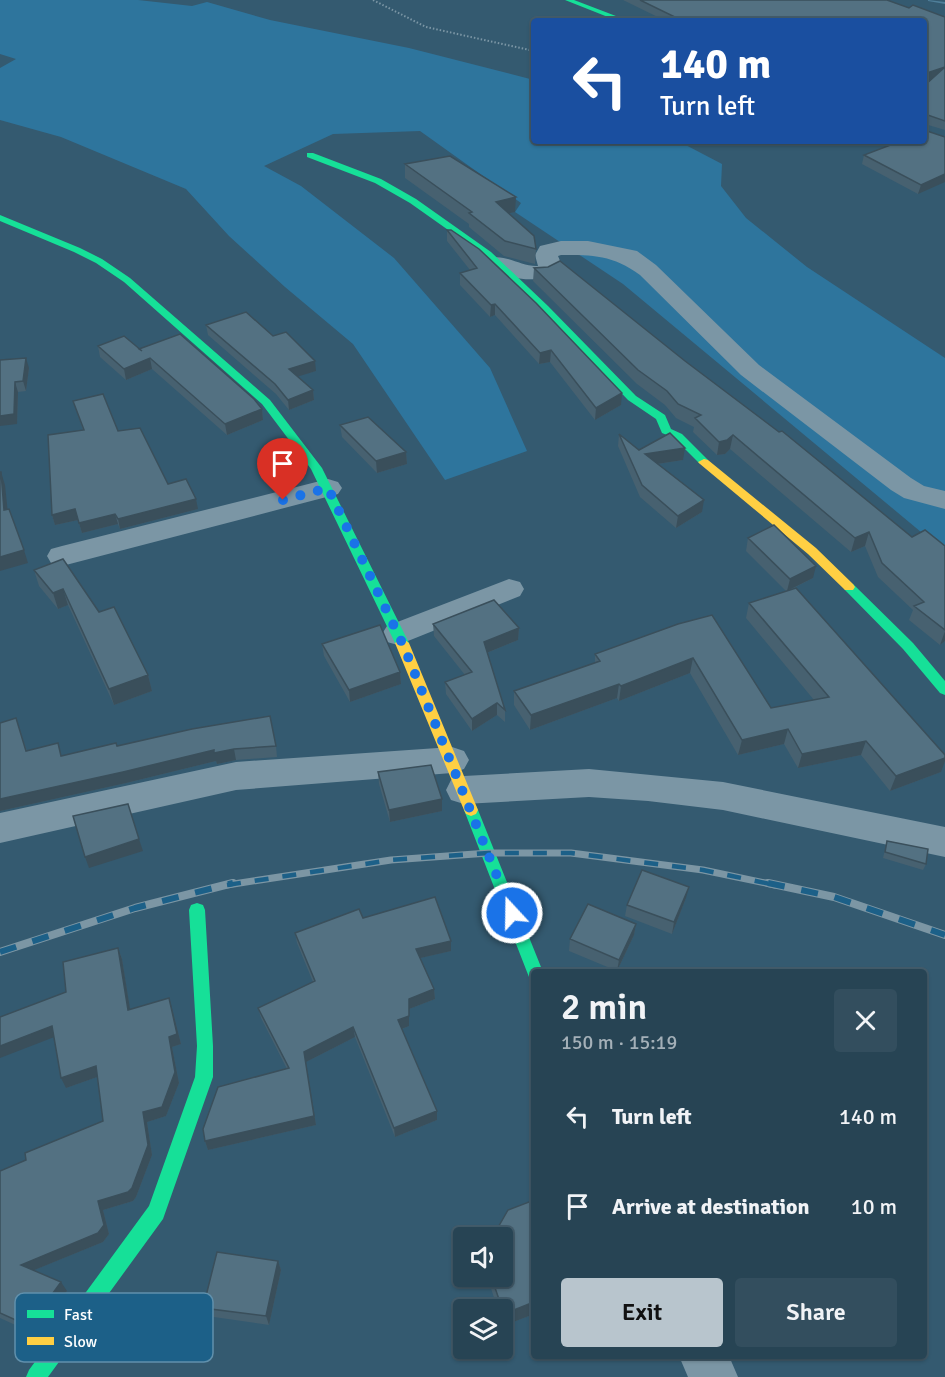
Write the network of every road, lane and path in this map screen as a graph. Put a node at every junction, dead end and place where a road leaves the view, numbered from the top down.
1 (373, 0) edge
2 (568, 0) edge
3 (617, 18) edge
4 (531, 50) edge
5 (310, 155) dead end
6 (0, 218) edge
7 (498, 263) junction
8 (328, 488) junction
9 (945, 500) edge
10 (62, 556) dead end
11 (509, 589) dead end
12 (398, 634) junction
13 (945, 690) edge
14 (458, 775) junction
15 (0, 828) edge
16 (945, 842) edge
17 (197, 910) dead end
18 (534, 969) edge
19 (97, 1293) edge
20 (704, 1359) edge
21 (47, 1362) edge
22 (36, 1377) edge
23 (713, 1377) edge

1 - 4 path
2 - 3 street
5 - 7 street
6 - 8 street
7 - 9 street
7 - 13 street
8 - 10 street
8 - 12 street
11 - 12 street
12 - 14 street
14 - 15 street
14 - 16 street
14 - 18 street
17 - 19 street
20 - 23 street
21 - 22 street

